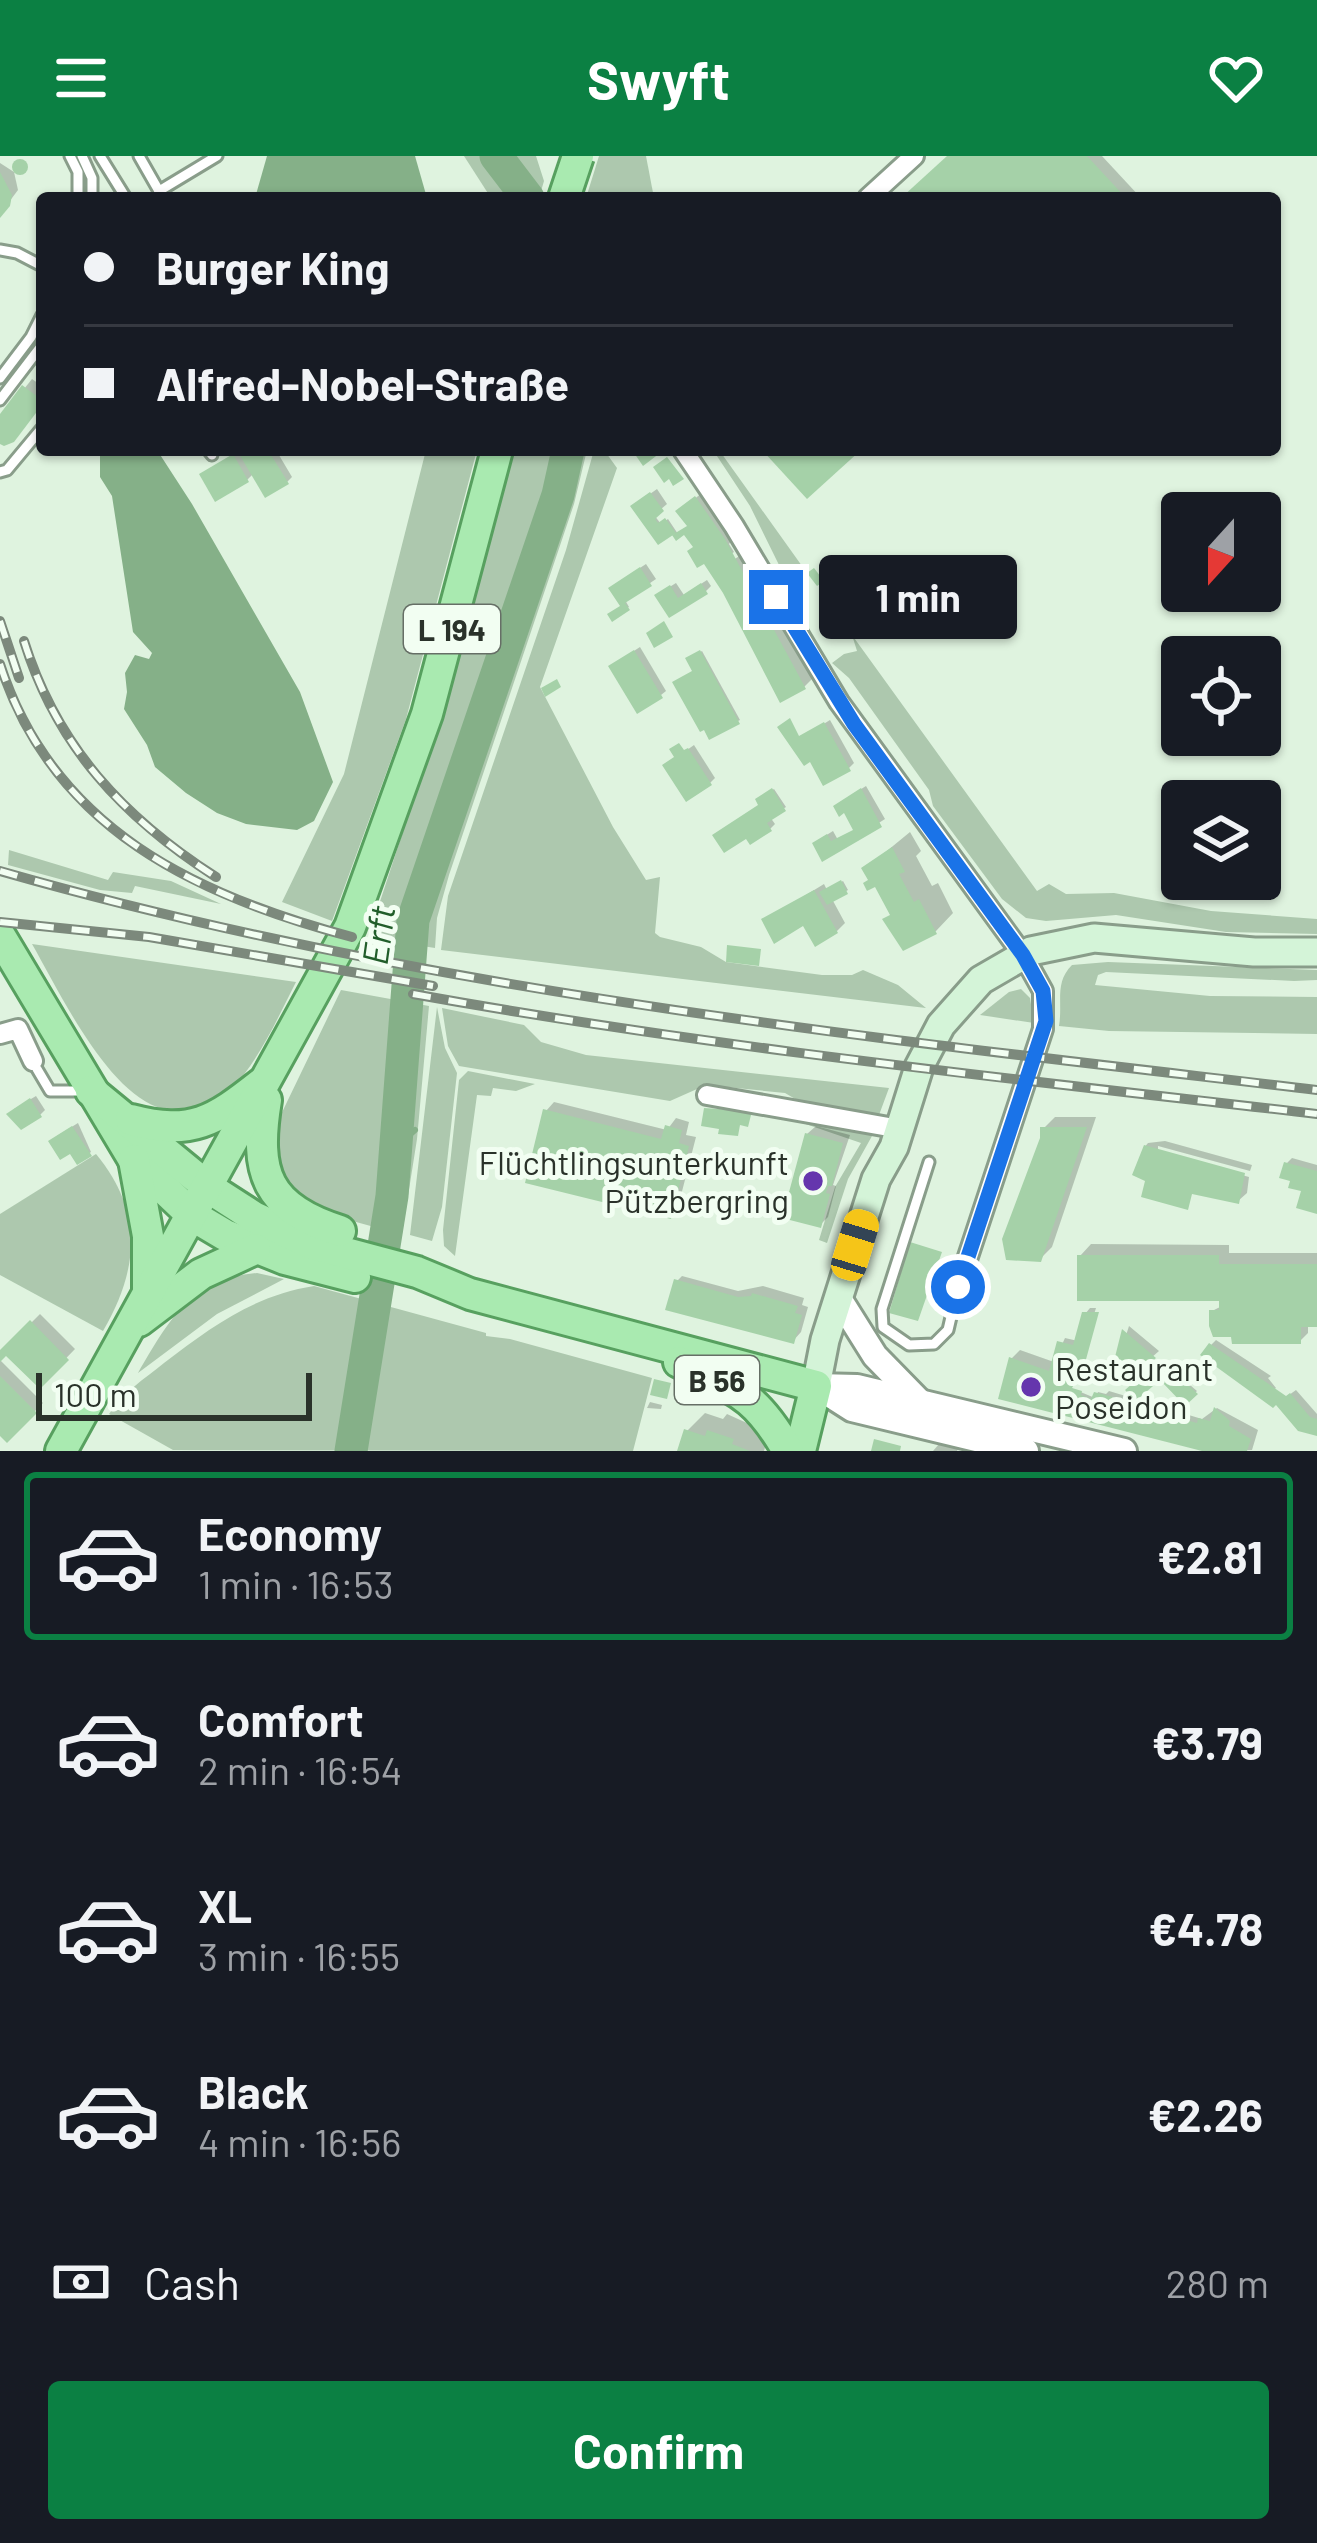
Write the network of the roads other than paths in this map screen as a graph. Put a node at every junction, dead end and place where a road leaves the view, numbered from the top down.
1 (70, 156) edge
2 (82, 156) edge
3 (100, 156) edge
4 (140, 156) edge
5 (217, 156) edge
6 (563, 156) edge
7 (578, 156) edge
8 (914, 156) edge
9 (78, 192) edge
10 (92, 192) edge
11 (122, 192) edge
12 (159, 192) edge
13 (165, 192) edge
14 (566, 192) edge
15 (575, 192) edge
16 (875, 192) edge
17 (0, 250) edge
18 (36, 263) edge
19 (36, 327) edge
20 (36, 353) edge
21 (0, 378) edge
22 (0, 400) edge
23 (36, 434) edge
24 (494, 456) edge
25 (687, 456) edge
26 (2, 470) edge
27 (0, 936) edge
28 (1317, 952) edge
29 (1023, 955) junction
30 (0, 1034) edge
31 (35, 1065) joint
32 (270, 1076) junction
33 (91, 1090) junction
34 (706, 1095) dead end
35 (127, 1119) junction
36 (900, 1129) junction
37 (134, 1160) junction
38 (929, 1162) dead end
39 (209, 1188) junction
40 (193, 1216) junction
41 (326, 1248) junction
42 (255, 1249) junction
43 (958, 1287) joint
44 (148, 1297) junction
45 (838, 1297) junction
46 (131, 1326) junction
47 (626, 1334) junction
48 (816, 1386) junction
49 (921, 1402) junction
50 (61, 1451) edge
51 (788, 1451) edge
52 (800, 1451) edge
53 (1026, 1451) edge
54 (1124, 1451) edge

1 - 9 lane
2 - 10 lane
3 - 11 lane
4 - 12 lane
5 - 13 lane
6 - 15 street
7 - 14 main road, bridge
8 - 16 street
17 - 18 lane
19 - 21 lane
20 - 22 lane
23 - 26 lane
24 - 32 main road, L 194
25 - 29 street
27 - 33 main road, B 56
28 - 29 main road
29 - 36 main road
29 - 43 street
30 - 31 street
31 - 33 lane
32 - 35 main road, L 194
32 - 39 main road, L 194
32 - 41 main road, B 56
33 - 35 main road, B 56
33 - 37 main road, B 56
34 - 36 street
35 - 39 main road, B 56
36 - 45 main road
37 - 40 main road, B 56
37 - 44 main road, B 56
38 - 43 lane
39 - 40 main road, L 194
39 - 41 main road, B 56
40 - 42 main road, B 56
40 - 44 main road, L 194
41 - 42 main road, B 56
41 - 47 main road, B 56
42 - 46 main road, L 194
44 - 46 main road, L 194
45 - 48 main road
45 - 49 street
46 - 50 main road, L 194
47 - 48 main road, B 56
47 - 51 main road, B 56
48 - 49 street
48 - 52 main road
48 - 53 street
49 - 54 street

